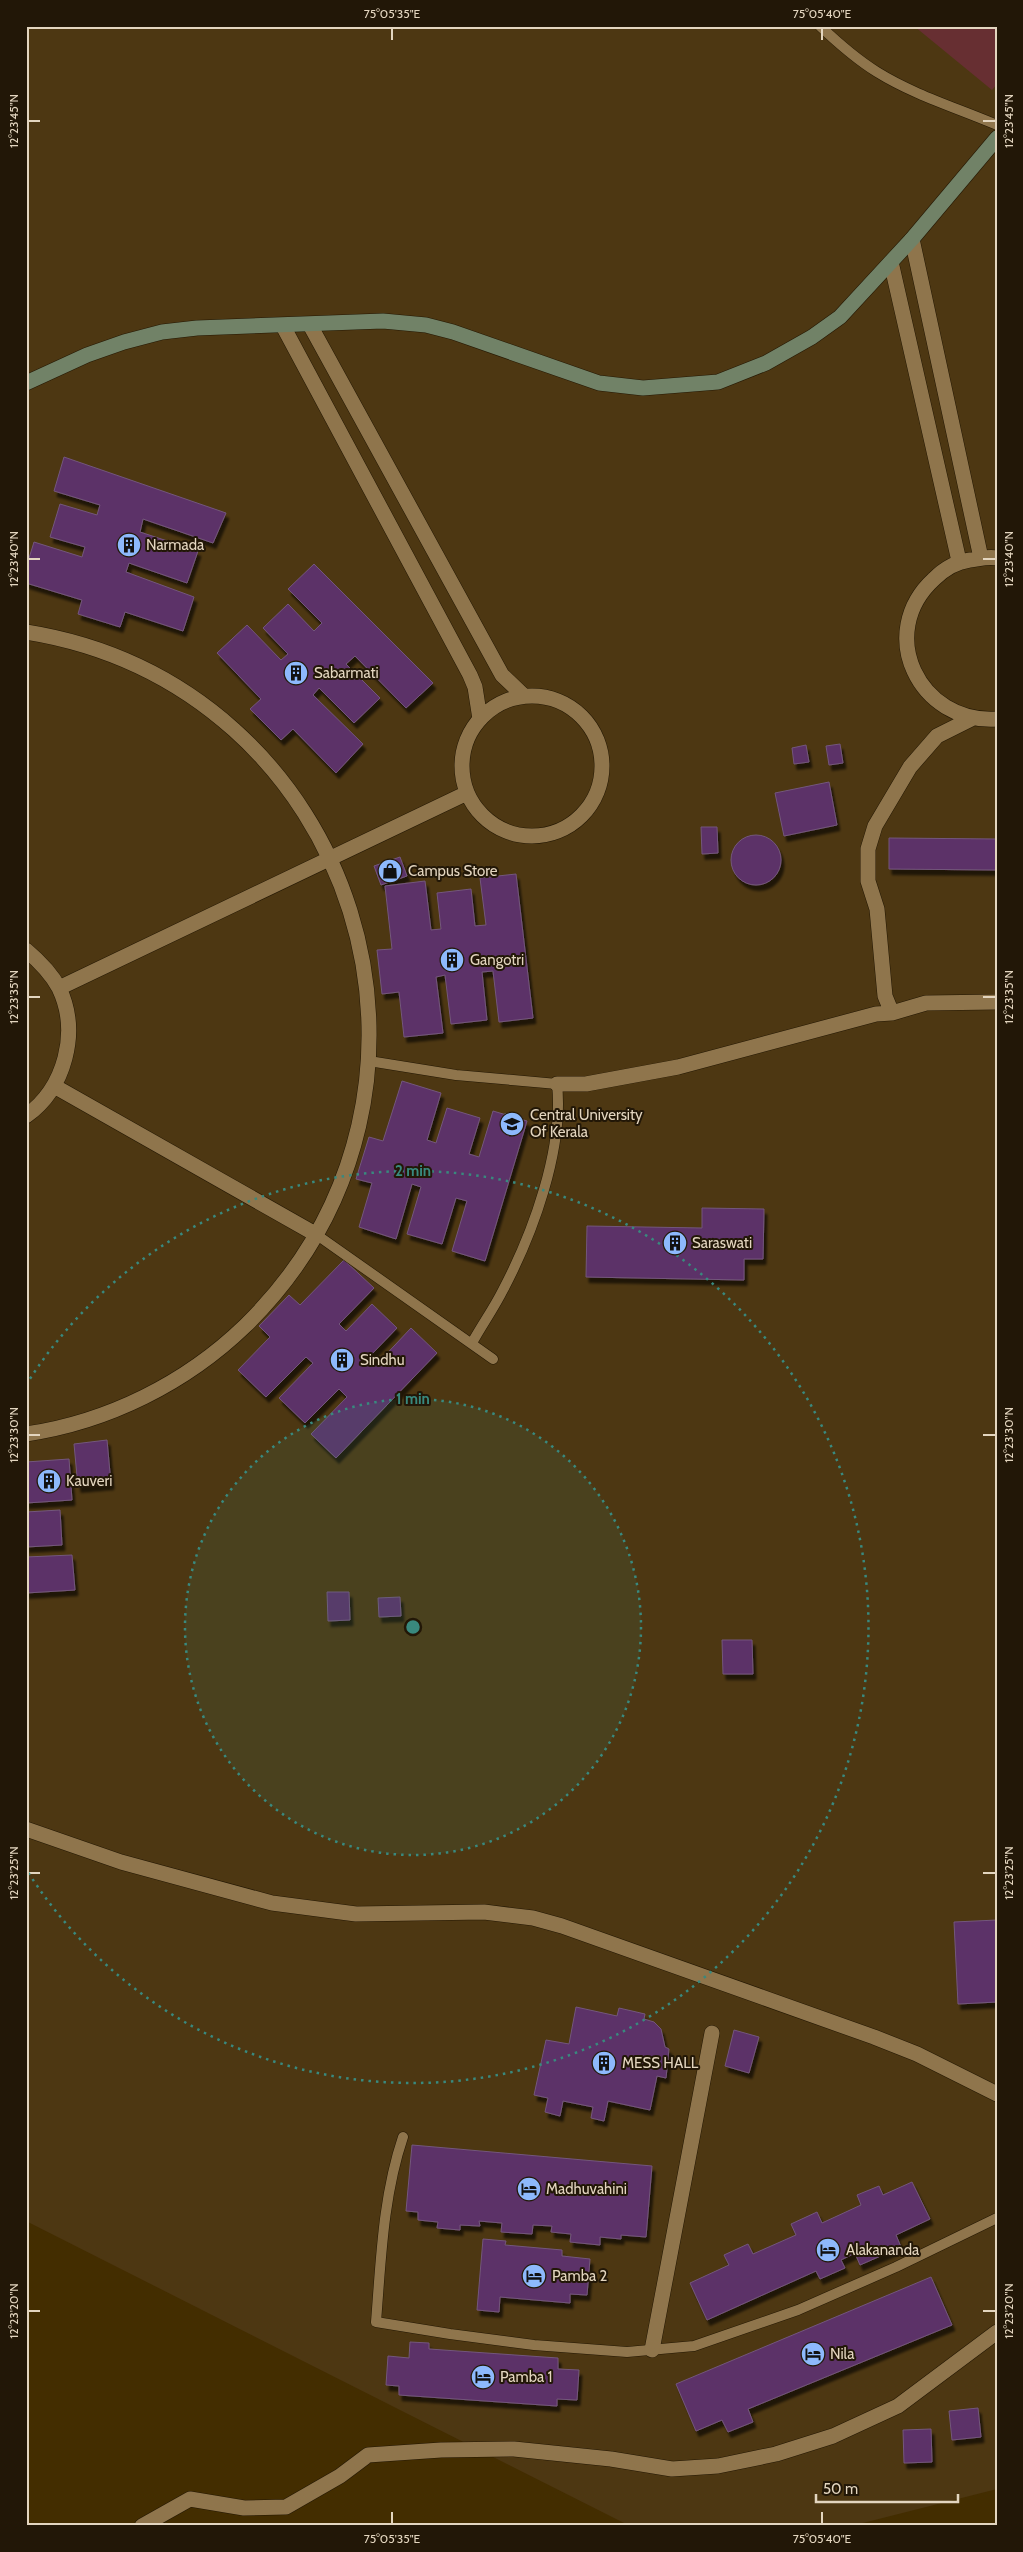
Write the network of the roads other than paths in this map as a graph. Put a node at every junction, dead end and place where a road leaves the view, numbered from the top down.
1 (820, 26) edge
2 (997, 125) edge
3 (997, 138) edge
4 (912, 239) junction
5 (891, 262) junction
6 (310, 325) junction
7 (283, 326) junction
8 (26, 383) edge
9 (981, 558) junction
10 (997, 558) edge
11 (959, 561) junction
12 (26, 632) edge
13 (524, 696) junction
14 (973, 718) junction
15 (480, 719) junction
16 (996, 721) edge
17 (467, 793) junction
18 (331, 859) junction
19 (26, 950) edge
20 (58, 988) junction
21 (997, 1002) edge
22 (892, 1013) junction
23 (369, 1061) junction
24 (557, 1084) junction
25 (54, 1086) junction
26 (26, 1116) edge
27 (317, 1235) junction
28 (472, 1343) junction
29 (493, 1359) dead end
30 (26, 1434) edge
31 (26, 1829) edge
32 (712, 2033) dead end
33 (997, 2094) edge
34 (404, 2137) dead end
35 (997, 2218) edge
36 (997, 2332) edge
37 (652, 2350) junction
38 (142, 2526) edge

1 - 2 lane
3 - 4 main road
4 - 5 main road
4 - 9 street
5 - 6 main road
5 - 11 street
6 - 7 main road
6 - 13 street
7 - 8 main road
7 - 15 street
9 - 10 street
9 - 11 street
11 - 14 street
12 - 18 street
13 - 15 street
13 - 17 street
14 - 16 street
14 - 22 street
15 - 17 street
17 - 18 street
18 - 20 street
18 - 23 street
19 - 20 street
20 - 25 street
21 - 22 street
22 - 24 street
23 - 24 lane
23 - 27 street
24 - 28 lane
25 - 26 street
25 - 27 street
27 - 28 lane
27 - 30 street
28 - 29 lane
31 - 33 street
32 - 37 street
34 - 37 lane
35 - 37 lane
36 - 38 street

